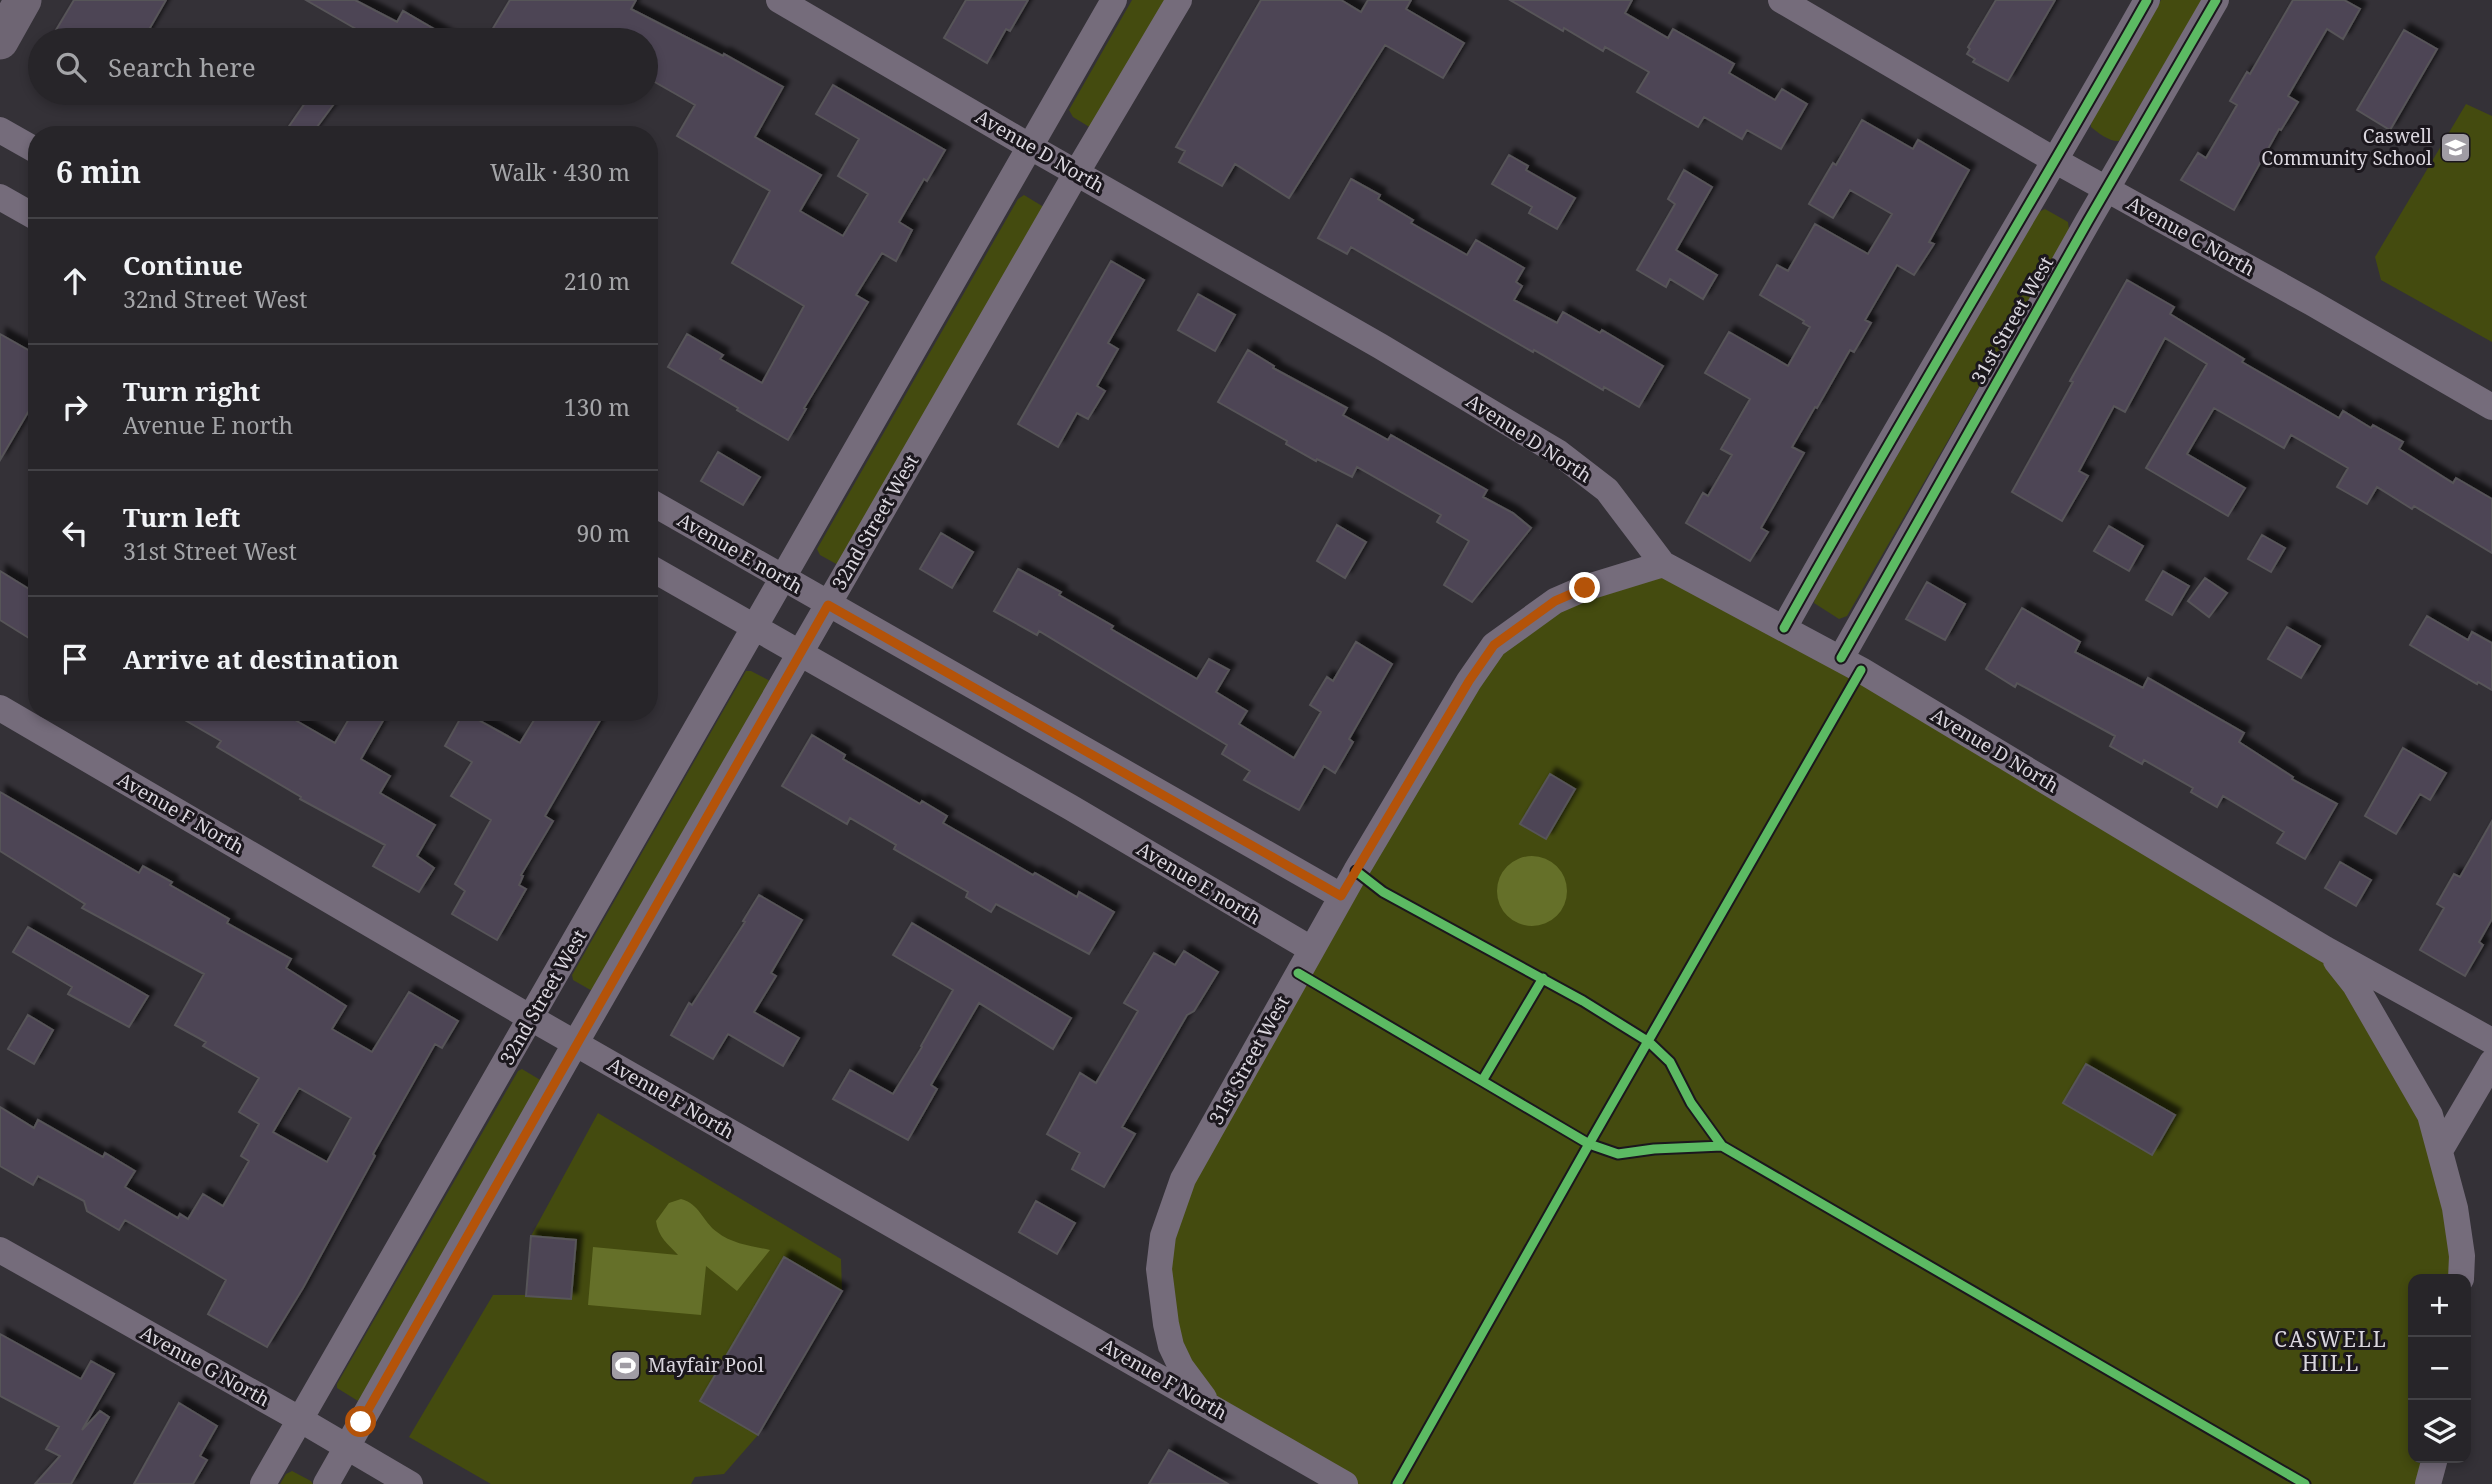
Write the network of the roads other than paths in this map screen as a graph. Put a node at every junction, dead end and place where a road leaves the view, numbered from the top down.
1 (23, 0) edge
2 (779, 0) edge
3 (1114, 0) edge
4 (1179, 0) edge
5 (1781, 0) edge
6 (2147, 0) edge
7 (2216, 0) edge
8 (0, 41) edge
9 (0, 130) edge
10 (28, 146) edge
11 (1029, 146) junction
12 (2056, 161) junction
13 (1077, 172) junction
14 (2106, 189) junction
15 (0, 197) edge
16 (28, 213) edge
17 (2492, 407) edge
18 (658, 506) edge
19 (1663, 564) junction
20 (658, 572) edge
21 (783, 578) junction
22 (828, 605) junction
23 (756, 627) junction
24 (1784, 628) junction
25 (802, 653) junction
26 (1841, 658) junction
27 (0, 708) edge
28 (1341, 896) junction
29 (1311, 949) junction
30 (2325, 949) junction
31 (531, 1018) junction
32 (2492, 1041) edge
33 (575, 1044) junction
34 (2492, 1062) edge
35 (2441, 1149) junction
36 (0, 1250) edge
37 (2461, 1274) edge
38 (1208, 1405) junction
39 (301, 1420) junction
40 (347, 1447) junction
41 (2434, 1463) edge
42 (1303, 1474) edge
43 (263, 1484) edge
44 (326, 1484) edge
45 (410, 1484) edge
46 (1345, 1484) edge
47 (2428, 1484) edge

1 - 8 main road
2 - 11 street, Avenue D North
3 - 11 street, 32nd Street West
4 - 13 street, 32nd Street West
5 - 12 street, Avenue C North
6 - 12 street
7 - 14 street, 31st Street West
9 - 10 street
11 - 13 street, Avenue D North
11 - 21 street, 32nd Street West
12 - 14 street, Avenue C North
12 - 24 street
13 - 19 street, Avenue D North
13 - 22 street, 32nd Street West
14 - 17 street, Avenue C North
14 - 26 street, 31st Street West
15 - 16 street
18 - 21 street, Avenue E north
19 - 24 street, Avenue D North
19 - 28 street, 31st Street West
20 - 23 street, Avenue E north
21 - 22 street, Avenue E north
21 - 23 street, 32nd Street West
22 - 25 street, 32nd Street West
22 - 28 street, Avenue E north
23 - 25 street, Avenue E north
23 - 31 street, 32nd Street West
24 - 26 street, Avenue D North
25 - 29 street, Avenue E north
25 - 33 street, 32nd Street West
26 - 30 street, Avenue D North
27 - 31 street, Avenue F North
28 - 29 street, 31st Street West
29 - 38 street, 31st Street West
30 - 32 street, Avenue D North
30 - 35 street, Avenue D North
31 - 33 street, Avenue F North
31 - 39 street, 32nd Street West
33 - 38 street, Avenue F North
33 - 40 street, 32nd Street West
34 - 35 street
35 - 37 street, Avenue D North
36 - 39 street, Avenue G North
38 - 42 street, Avenue F North
39 - 40 street, Avenue G North
39 - 43 street, 32nd Street West
40 - 44 street, 32nd Street West
40 - 45 street, Avenue G North
41 - 47 street
42 - 46 street, Avenue F North

